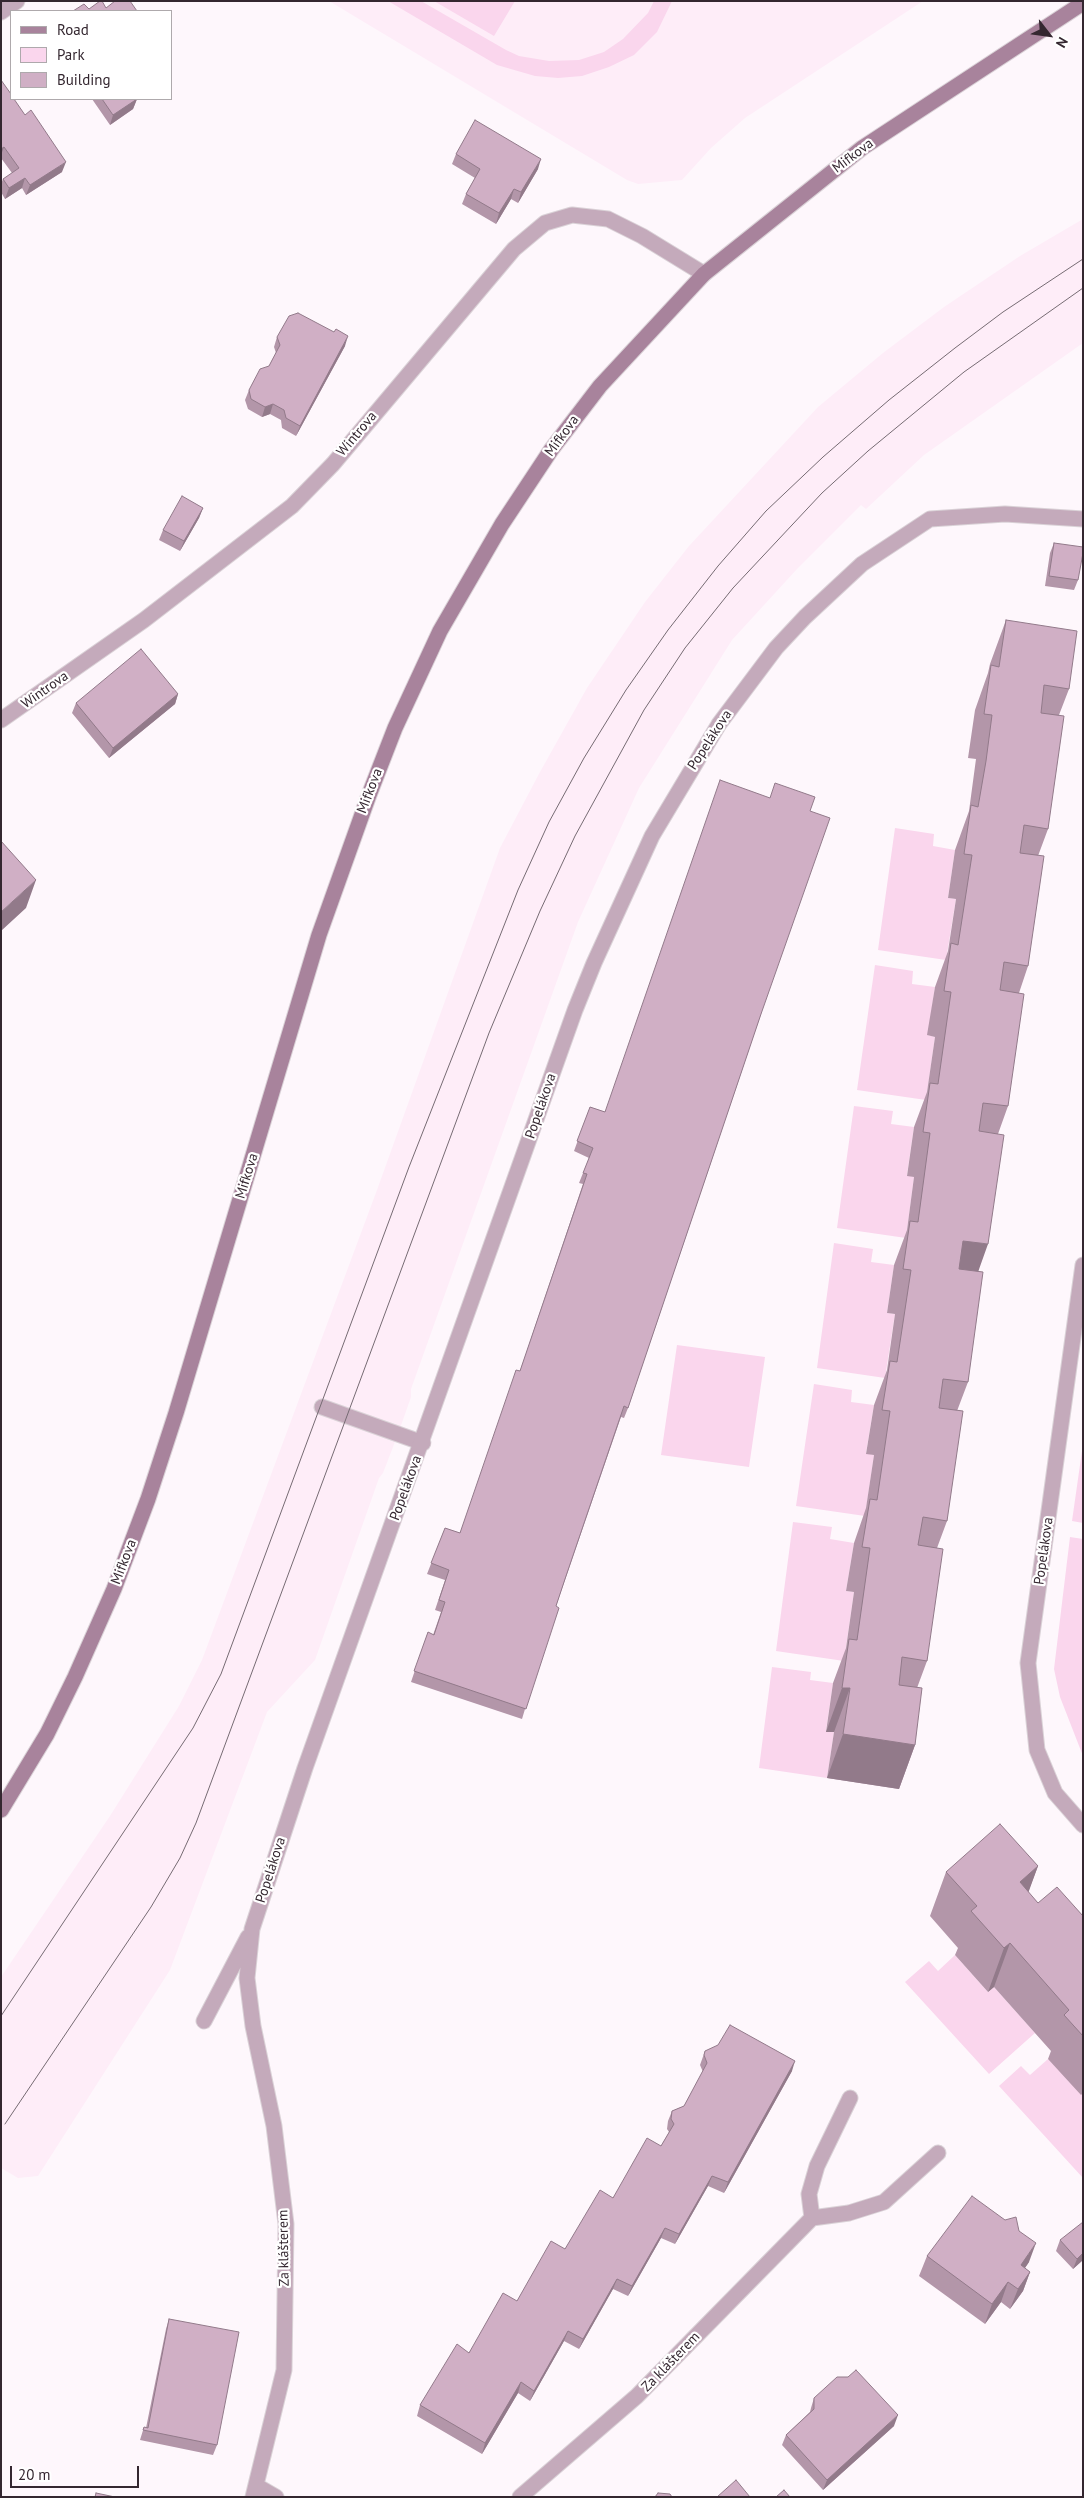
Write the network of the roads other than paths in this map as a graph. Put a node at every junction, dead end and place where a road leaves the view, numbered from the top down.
1 (17, 1) edge
2 (1083, 3) edge
3 (1, 12) edge
4 (704, 274) junction
5 (1083, 519) edge
6 (1, 720) edge
7 (1083, 1265) edge
8 (322, 1407) dead end
9 (422, 1443) junction
10 (1, 1810) edge
11 (1083, 1825) edge
12 (252, 1929) junction
13 (204, 2021) dead end
14 (850, 2098) dead end
15 (274, 2126) joint
16 (938, 2153) dead end
17 (812, 2218) junction
18 (255, 2492) edge
19 (276, 2497) edge
20 (520, 2497) edge

1 - 3 street
2 - 4 street, Mifkova
4 - 6 street, Wintrova
4 - 10 street, Mifkova
5 - 9 street, Popelákova
7 - 11 street, Popelákova
8 - 9 street
9 - 12 street, Popelákova
12 - 13 street, Popelákova
12 - 15 street, Popelákova
14 - 17 street
15 - 18 street, Za klášterem
16 - 17 street
17 - 20 street, Za klášterem
18 - 19 street, Za klášterem

